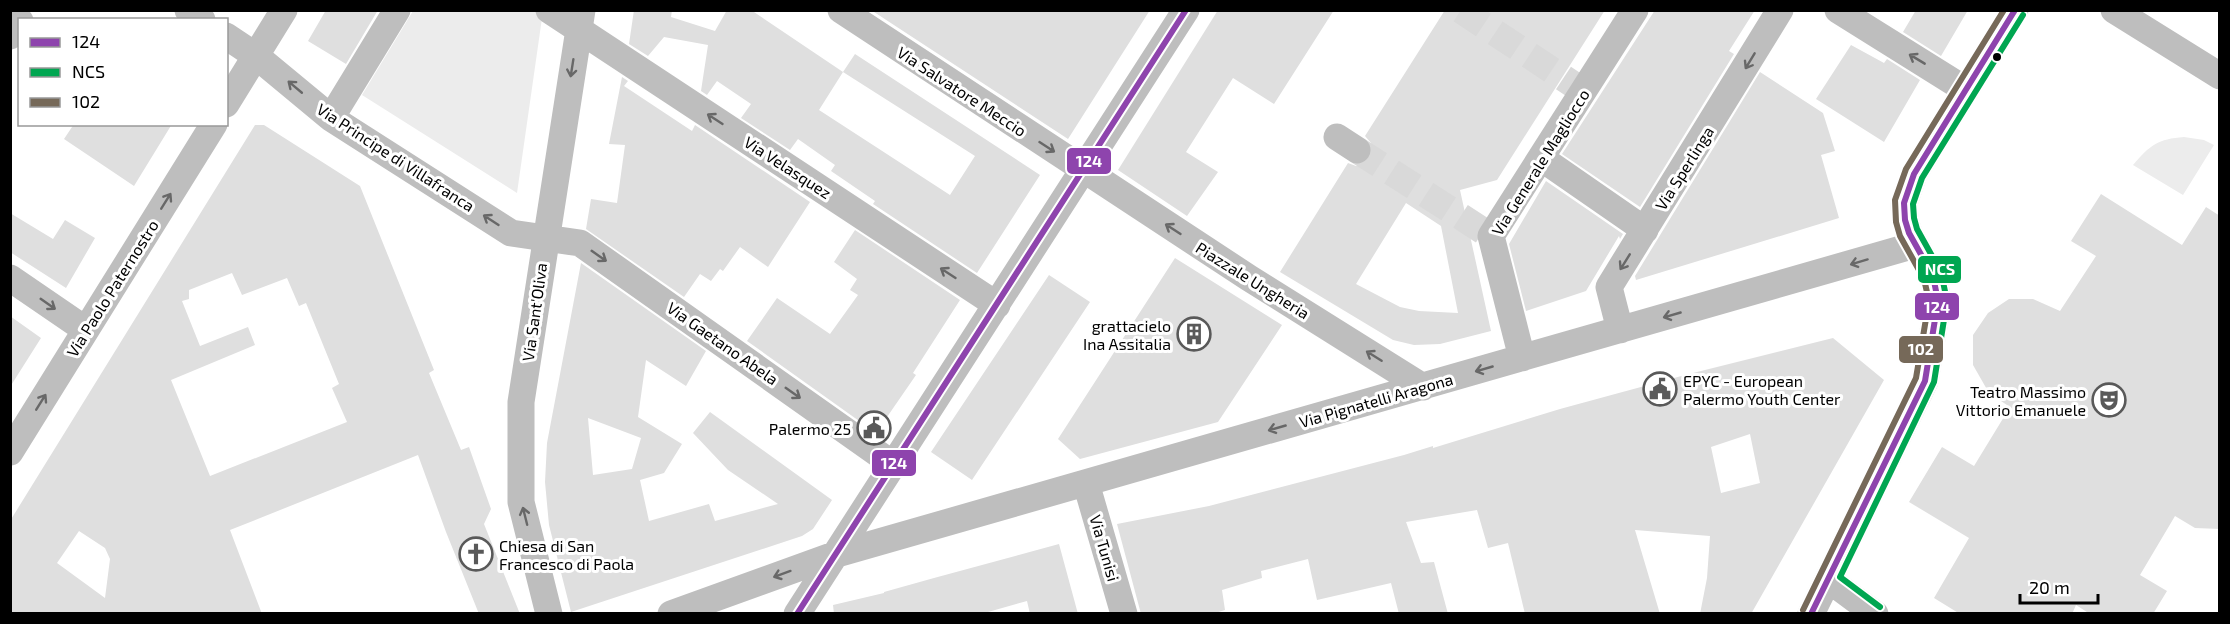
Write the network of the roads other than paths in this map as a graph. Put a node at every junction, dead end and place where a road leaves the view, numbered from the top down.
1 (284, 10) edge
2 (397, 10) edge
3 (549, 10) edge
4 (841, 10) edge
5 (1186, 10) edge
6 (1635, 10) edge
7 (1780, 10) edge
8 (1838, 10) edge
9 (2015, 10) edge
10 (2114, 10) edge
11 (580, 20) edge
12 (18, 23) edge
13 (10, 36) edge
14 (228, 37) edge
15 (256, 56) junction
16 (2220, 76) edge
17 (1966, 90) junction
18 (228, 101) edge
19 (331, 118) junction
20 (213, 126) edge
21 (1541, 158) junction
22 (1083, 171) junction
23 (1645, 230) junction
24 (545, 238) junction
25 (1915, 245) junction
26 (10, 278) edge
27 (997, 305) junction
28 (86, 330) junction
29 (1620, 330) junction
30 (1522, 358) junction
31 (1423, 387) junction
32 (10, 452) edge
33 (894, 465) junction
34 (1086, 483) junction
35 (837, 554) junction
36 (1828, 580) junction
37 (549, 614) edge
38 (671, 614) edge
39 (797, 614) edge
40 (1124, 614) edge
41 (1811, 614) edge
42 (1875, 614) edge

1 - 15 street
2 - 19 street
3 - 11 street, Via Velasquez
4 -> 22 street, Via Salvatore Meccio
5 - 22 street
6 - 21 street, Via Generale Magliocco
7 -> 23 street, Via Sperlinga
17 -> 8 street
9 - 17 street
10 - 16 street
11 -> 24 street, Via Sant'Oliva
27 -> 11 street, Via Velasquez
12 - 13 street
14 - 15 street, Via Principe di Villafranca
15 - 18 street
19 -> 15 street, Via Principe di Villafranca
17 - 25 street
24 -> 19 street, Via Principe di Villafranca
28 -> 20 street, Via Paolo Paternostro
21 - 23 street
21 - 30 street, Via Generale Magliocco
22 - 27 street
31 -> 22 street, Piazzale Ungheria
23 -> 29 street, Via Sperlinga
24 -> 33 street, Via Gaetano Abela
37 -> 24 street, Via Sant'Oliva
25 -> 29 street, Via Pignatelli Aragona
25 - 36 street
26 -> 28 street
27 - 33 street
32 -> 28 street, Via Paolo Paternostro
29 - 30 street, Via Pignatelli Aragona
30 -> 31 street, Via Pignatelli Aragona
31 -> 34 street, Via Pignatelli Aragona
33 - 35 street
34 - 35 street, Via Pignatelli Aragona
34 - 40 street, Via Tunisi
35 -> 38 street, Via Pignatelli Aragona
35 - 39 street
36 - 41 street
36 - 42 street

